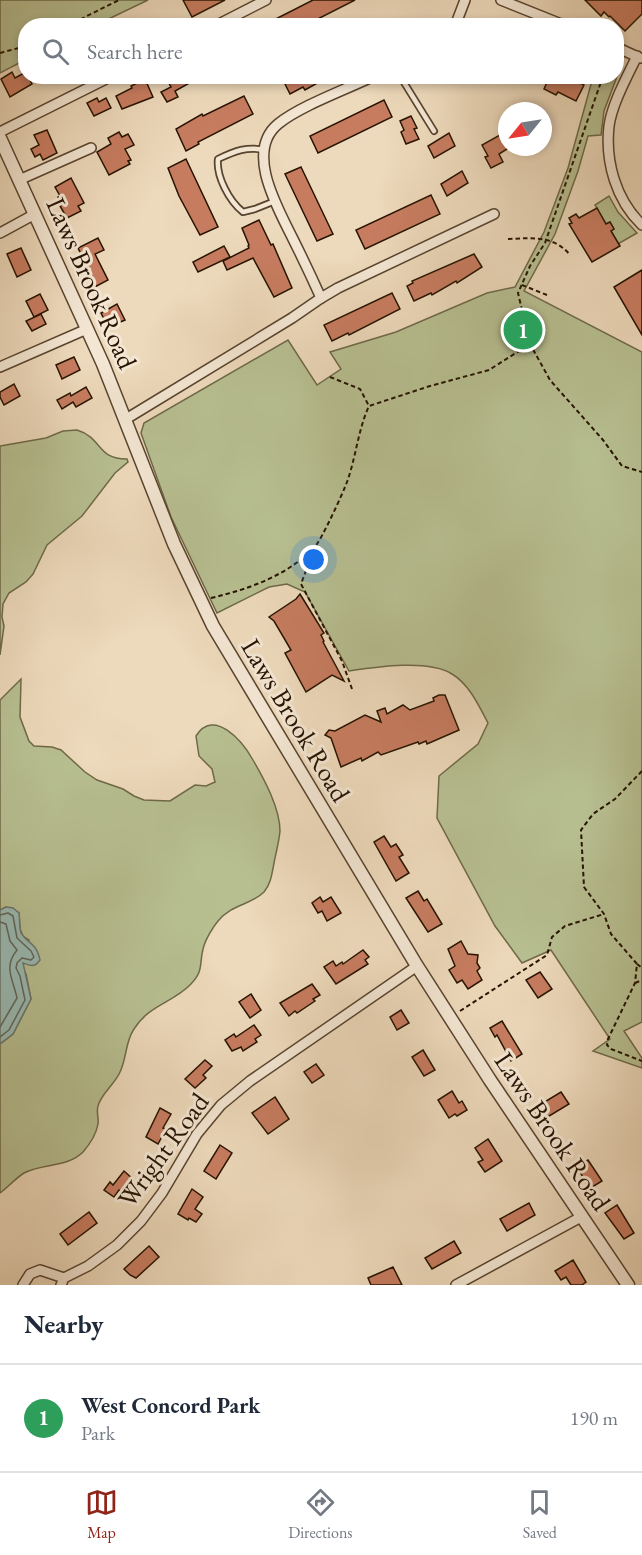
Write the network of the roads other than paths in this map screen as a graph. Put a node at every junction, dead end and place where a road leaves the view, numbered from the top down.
1 (266, 0) edge
2 (465, 0) edge
3 (501, 0) edge
4 (231, 18) edge
5 (458, 18) edge
6 (546, 18) edge
7 (624, 50) edge
8 (639, 57) edge
9 (96, 84) edge
10 (357, 84) edge
11 (405, 84) edge
12 (434, 130) dead end
13 (0, 132) edge
14 (0, 138) edge
15 (91, 148) dead end
16 (265, 150) junction
17 (19, 180) junction
18 (275, 201) junction
19 (35, 214) junction
20 (494, 214) dead end
21 (642, 225) edge
22 (0, 233) edge
23 (321, 298) junction
24 (87, 329) junction
25 (0, 367) edge
26 (126, 419) junction
27 (417, 966) junction
28 (581, 1217) junction
29 (62, 1282) edge
30 (23, 1285) edge
31 (456, 1285) edge
32 (628, 1285) edge

1 - 4 street
2 - 5 street
3 - 6 street
7 - 8 street
8 - 21 street
9 - 13 street
10 - 16 street
11 - 12 lane
14 - 17 street, Laws Brook Road
15 - 17 street
16 - 18 street
16 - 18 lane
17 - 19 street, Laws Brook Road
18 - 23 street
19 - 22 street
19 - 24 street, Laws Brook Road
20 - 23 street
23 - 26 street
24 - 25 street
24 - 26 street, Laws Brook Road
26 - 27 street, Laws Brook Road
27 - 28 street, Laws Brook Road
27 - 29 street, Wright Road
28 - 31 street
28 - 32 street, Laws Brook Road
29 - 30 street, Wright Road

